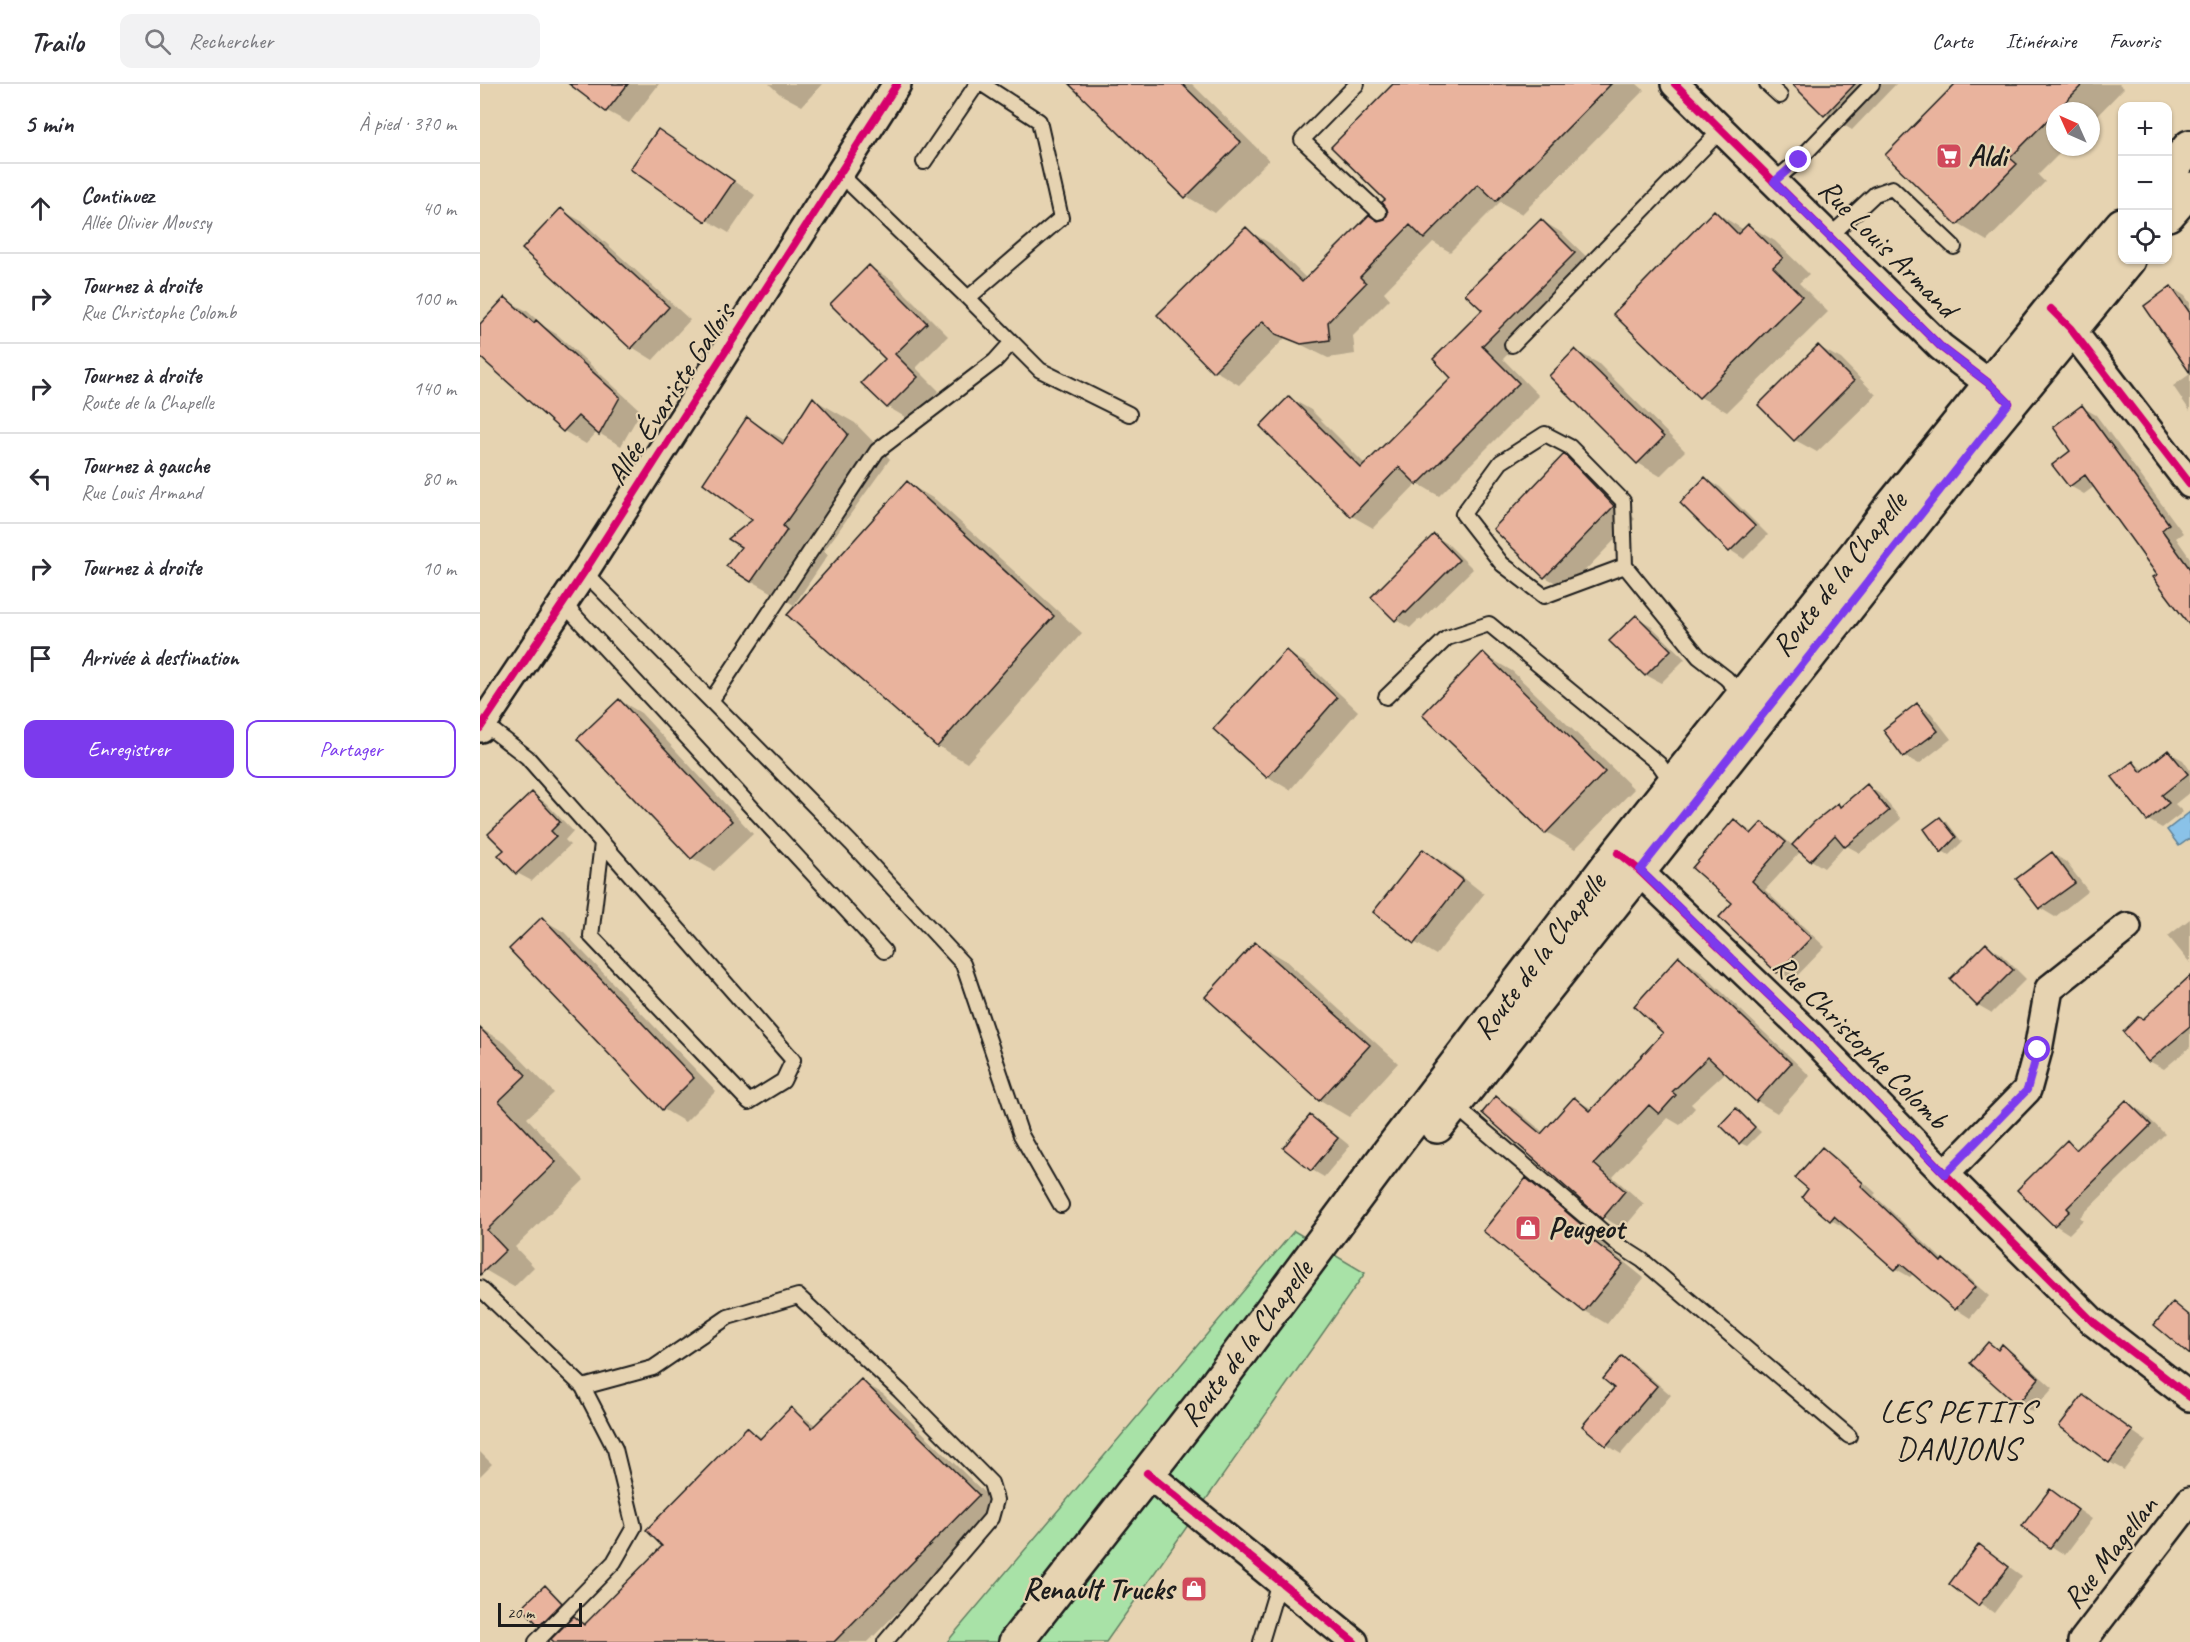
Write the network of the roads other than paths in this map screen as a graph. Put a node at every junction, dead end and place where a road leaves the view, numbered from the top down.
1 (897, 84) edge
2 (977, 84) edge
3 (982, 84) edge
4 (1357, 84) edge
5 (1675, 84) edge
6 (1767, 84) edge
7 (1872, 84) edge
8 (1780, 96) dead end
9 (1721, 130) junction
10 (2190, 147) edge
11 (924, 162) dead end
12 (840, 174) junction
13 (1774, 182) junction
14 (2177, 194) edge
15 (1379, 212) dead end
16 (2118, 231) edge
17 (1829, 237) junction
18 (1954, 247) dead end
19 (2123, 264) edge
20 (968, 298) junction
21 (2061, 319) junction
22 (1012, 342) junction
23 (1512, 345) dead end
24 (2000, 394) junction
25 (1129, 414) dead end
26 (2190, 484) edge
27 (1867, 562) junction
28 (1625, 566) junction
29 (584, 572) junction
30 (563, 603) junction
31 (1743, 696) junction
32 (1386, 698) dead end
33 (711, 701) junction
34 (482, 725) edge
35 (1673, 784) junction
36 (602, 843) junction
37 (1629, 861) junction
38 (2127, 927) dead end
39 (884, 951) dead end
40 (1454, 1105) junction
41 (1945, 1174) junction
42 (1061, 1205) dead end
43 (480, 1288) edge
44 (583, 1386) junction
45 (2190, 1397) edge
46 (1849, 1436) dead end
47 (1154, 1479) junction
48 (2190, 1501) edge
49 (1279, 1582) junction
50 (536, 1642) edge
51 (885, 1642) edge
52 (1016, 1642) edge
53 (1035, 1642) edge
54 (1261, 1642) edge
55 (1354, 1642) edge
56 (2082, 1642) edge

1 - 12 street, Allée Évariste Gallois
2 - 11 lane
3 - 20 lane
4 - 15 lane
5 - 9 street, Rue Louis Armand
6 - 8 lane
7 - 13 lane
9 - 13 street, Rue Louis Armand
9 - 23 lane
10 - 14 main road
12 - 20 lane
12 - 29 street, Allée Évariste Gallois
13 - 17 street, Rue Louis Armand
16 - 21 main road, Route de la Chapelle
17 - 18 lane
17 - 24 street, Rue Louis Armand
19 - 21 main road, Route de la Chapelle
20 - 22 lane
21 - 24 main road, Route de la Chapelle
21 - 26 street
22 - 25 lane
22 - 33 lane
24 - 27 main road, Route de la Chapelle
27 - 31 main road, Route de la Chapelle
27 - 37 main road, Route de la Chapelle
28 - 28 lane
28 - 31 lane
29 - 30 street, Allée Évariste Gallois
29 - 33 lane
30 - 34 street, Allée Évariste Gallois
30 - 39 lane
31 - 35 main road, Route de la Chapelle
32 - 35 lane
33 - 42 lane
34 - 36 lane
35 - 37 main road, Route de la Chapelle
36 - 36 lane
37 - 40 main road, Route de la Chapelle
37 - 41 street, Rue Christophe Colomb
37 - 47 main road, Route de la Chapelle
38 - 41 street
40 - 46 lane
40 - 47 main road, Route de la Chapelle
41 - 45 street, Rue Christophe Colomb
43 - 44 lane
44 - 50 lane
44 - 51 lane
47 - 49 street
47 - 52 main road, Route de la Chapelle
47 - 53 main road, Route de la Chapelle
48 - 56 street, Rue Magellan
49 - 54 lane
49 - 55 street

